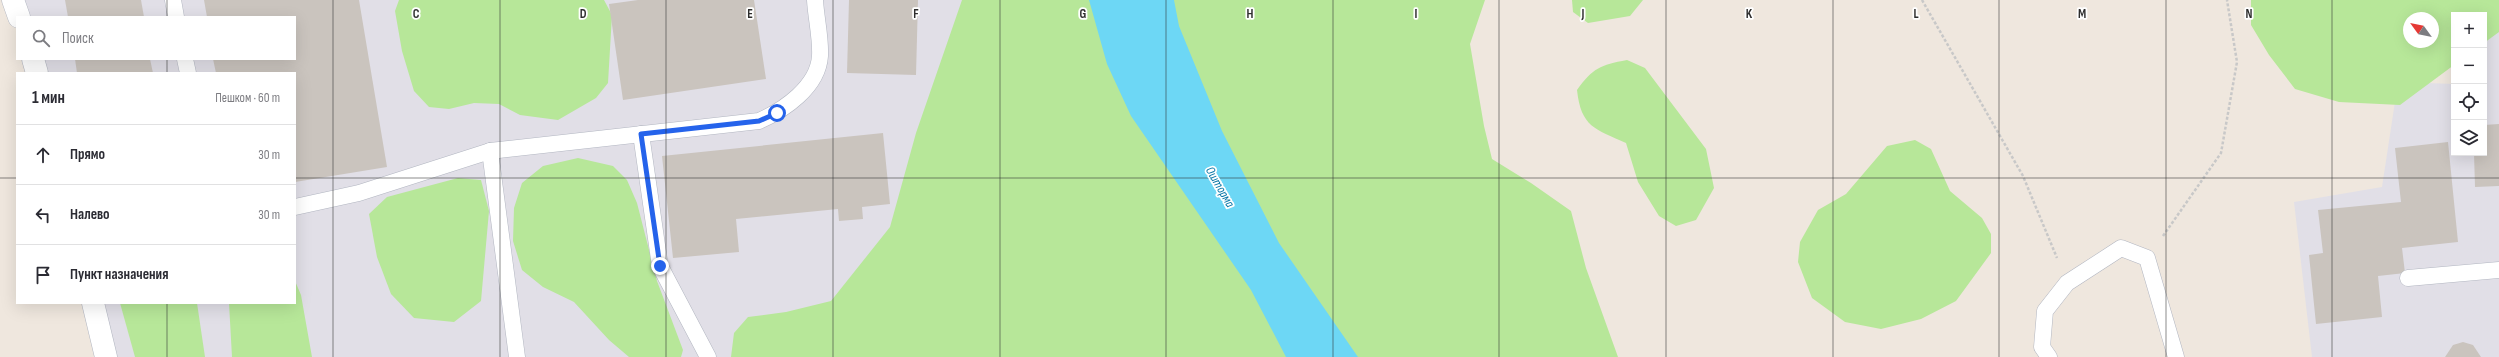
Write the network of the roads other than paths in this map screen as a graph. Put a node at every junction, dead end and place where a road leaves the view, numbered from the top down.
1 (13, 0) edge
2 (173, 0) edge
3 (815, 0) edge
4 (19, 16) edge
5 (176, 16) edge
6 (33, 60) edge
7 (185, 60) edge
8 (37, 72) edge
9 (188, 72) edge
10 (641, 134) junction
11 (490, 151) junction
12 (296, 206) edge
13 (2499, 270) edge
14 (2408, 278) dead end
15 (93, 304) edge
16 (106, 357) edge
17 (517, 357) edge
18 (708, 357) edge
19 (2049, 357) edge
20 (2176, 357) edge

1 - 4 street
2 - 5 lane
3 - 10 lane
6 - 8 street
7 - 9 lane
10 - 11 lane
10 - 18 lane
11 - 12 lane
11 - 17 lane
13 - 14 lane
15 - 16 street
19 - 20 lane

